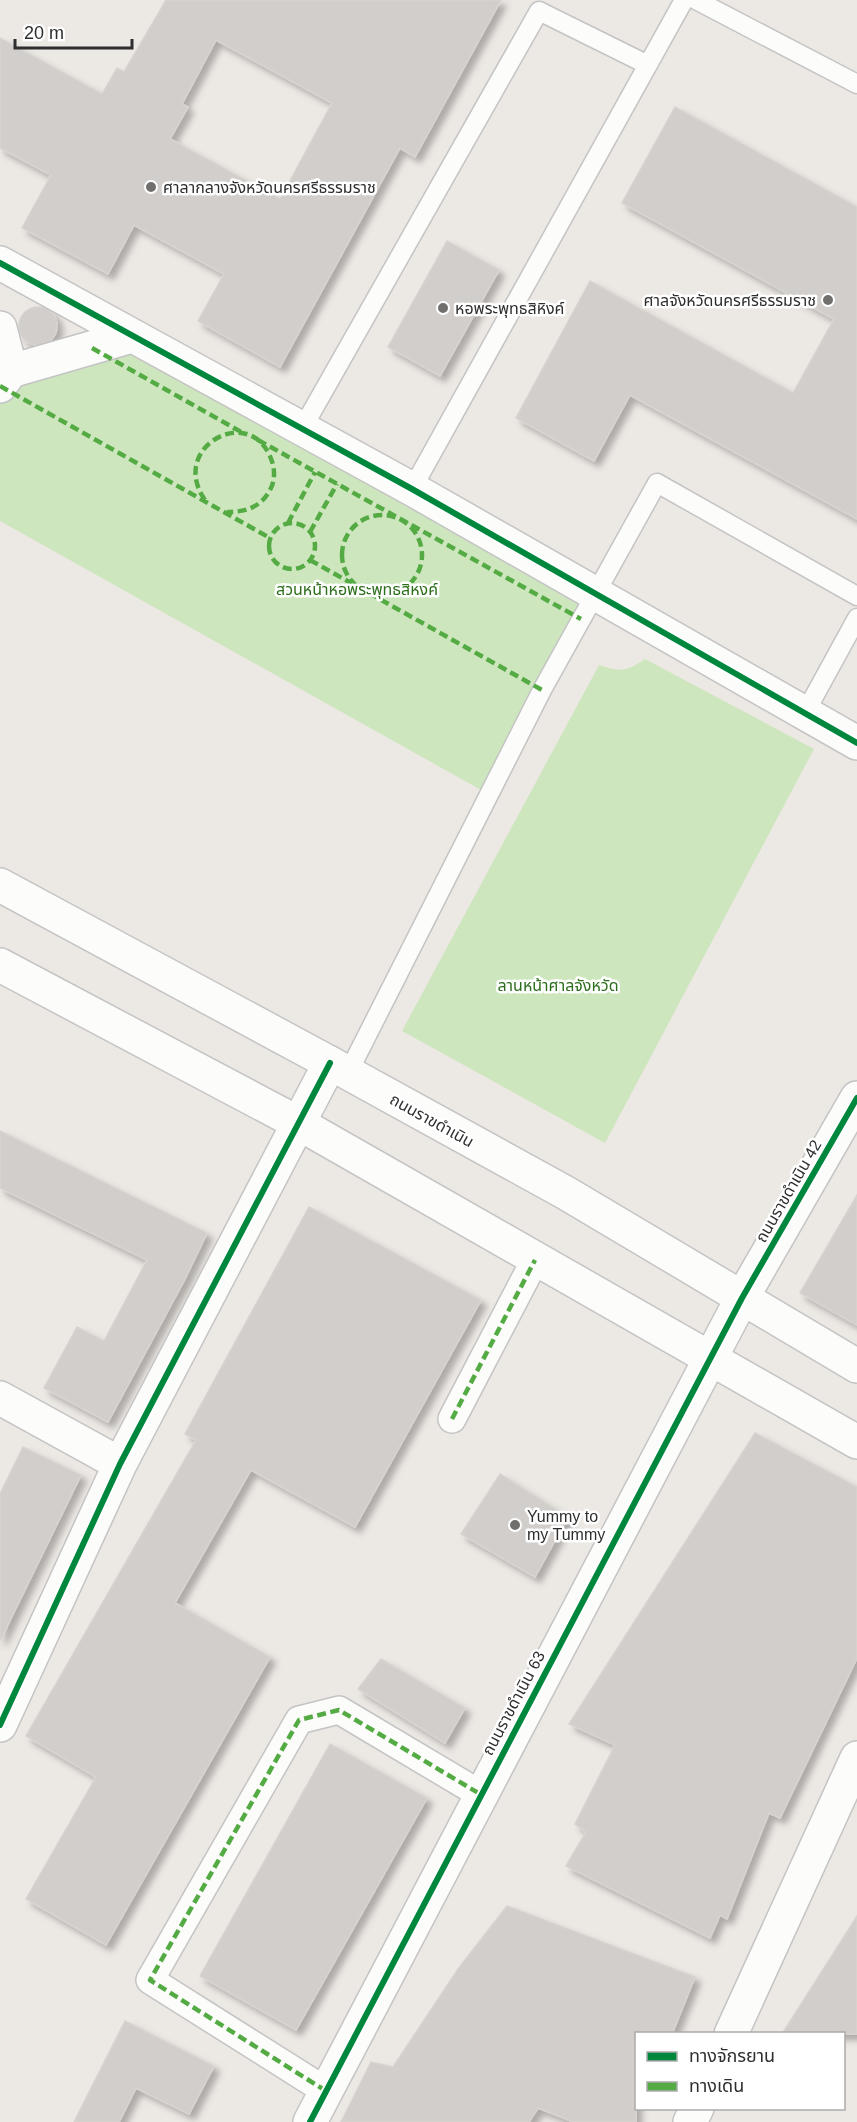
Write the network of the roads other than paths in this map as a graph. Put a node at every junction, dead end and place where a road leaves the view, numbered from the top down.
1 (684, 0) edge
2 (696, 0) edge
3 (648, 66) junction
4 (857, 84) edge
5 (0, 263) edge
6 (0, 328) edge
7 (132, 336) junction
8 (6, 379) edge
9 (302, 429) junction
10 (412, 489) junction
11 (596, 594) junction
12 (857, 596) edge
13 (857, 618) edge
14 (805, 713) junction
15 (857, 742) edge
16 (0, 885) edge
17 (0, 965) edge
18 (339, 1068) junction
19 (857, 1098) edge
20 (298, 1124) junction
21 (535, 1260) junction
22 (742, 1298) junction
23 (709, 1359) junction
24 (857, 1366) edge
25 (0, 1398) edge
26 (452, 1419) dead end
27 (857, 1442) edge
28 (120, 1464) junction
29 (2, 1715) edge
30 (857, 1758) edge
31 (480, 1794) junction
32 (732, 2032) edge
33 (326, 2091) junction
34 (310, 2122) edge

1 - 3 lane
2 - 4 lane
3 - 9 lane
3 - 10 lane
5 - 7 street
6 - 8 street
7 - 8 street
7 - 9 street
9 - 10 street
10 - 11 street
11 - 12 lane
11 - 14 street
11 - 18 lane
13 - 14 lane
14 - 15 street
16 - 18 street, ถนนราขดำเนิน
17 - 20 street
18 - 20 street
18 - 22 street, ถนนราขดำเนิน
19 - 22 street, ถนนราขดำเนิน 42
20 - 21 street
20 - 28 street
21 - 23 street
21 - 26 street
22 - 23 street, ถนนราขดำเนิน 63
22 - 24 street, ถนนราขดำเนิน
23 - 27 street
23 - 31 street, ถนนราขดำเนิน 63
25 - 28 street
28 - 29 street
30 - 32 street
31 - 33 street, ถนนราขดำเนิน 63
31 - 33 street
33 - 34 street, ถนนราขดำเนิน 63

